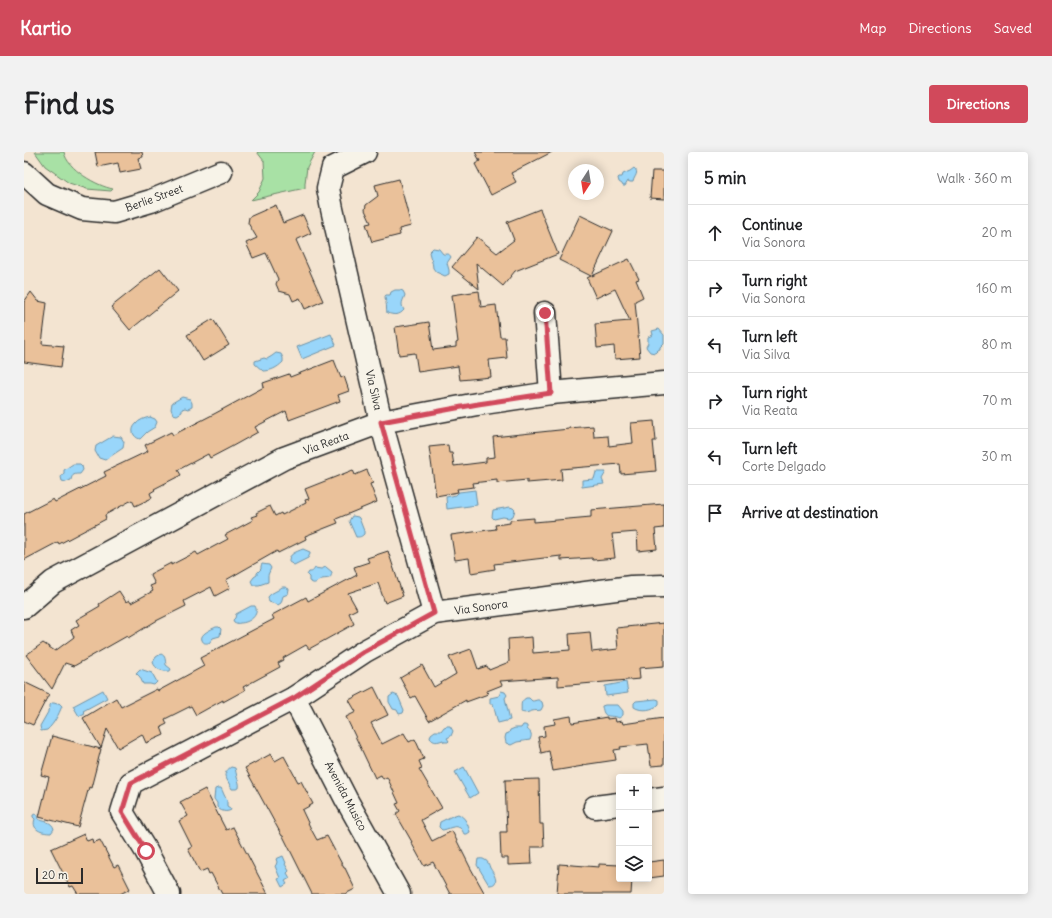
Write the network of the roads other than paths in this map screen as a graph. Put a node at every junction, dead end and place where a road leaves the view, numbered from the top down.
1 (365, 152) edge
2 (221, 172) dead end
3 (24, 173) edge
4 (545, 313) dead end
5 (664, 383) edge
6 (551, 393) junction
7 (381, 422) junction
8 (664, 586) edge
9 (24, 607) edge
10 (434, 613) junction
11 (294, 698) junction
12 (664, 798) edge
13 (652, 800) edge
14 (616, 804) edge
15 (595, 807) dead end
16 (169, 894) edge
17 (399, 894) edge

1 - 7 street, Via Silva
2 - 3 street, Berlie Street
4 - 6 street
5 - 6 street, Via Reata
6 - 7 street, Via Reata
7 - 9 street, Via Reata
7 - 10 street, Via Silva
8 - 10 street, Via Sonora
10 - 11 street, Via Sonora
11 - 16 street, Via Sonora
11 - 17 street, Avenida Musico
12 - 13 street
14 - 15 street

